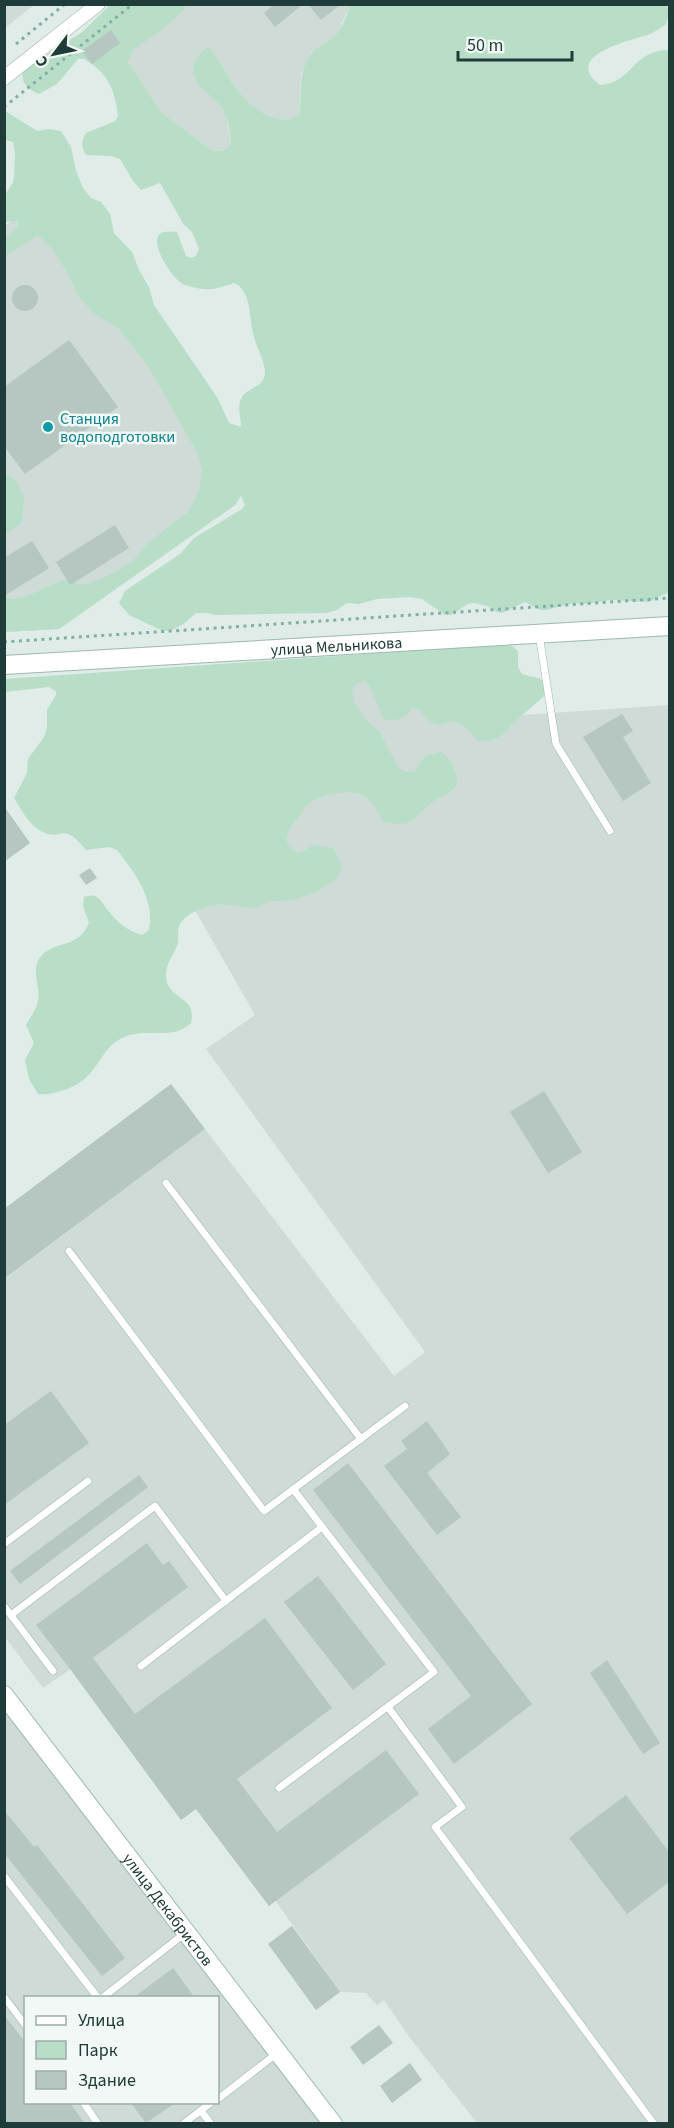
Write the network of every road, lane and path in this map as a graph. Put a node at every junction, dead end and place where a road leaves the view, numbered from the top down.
1 (65, 4) edge
2 (98, 4) edge
3 (133, 4) edge
4 (16, 44) dead end
5 (4, 78) edge
6 (4, 107) edge
7 (669, 598) edge
8 (669, 626) edge
9 (539, 634) junction
10 (4, 642) edge
11 (4, 665) edge
12 (610, 831) dead end
13 (166, 1183) dead end
14 (69, 1251) dead end
15 (405, 1406) dead end
16 (361, 1438) junction
17 (88, 1481) dead end
18 (293, 1489) junction
19 (322, 1527) junction
20 (4, 1544) edge
21 (226, 1601) junction
22 (4, 1606) edge
23 (11, 1615) junction
24 (141, 1666) dead end
25 (53, 1671) dead end
26 (4, 1695) edge
27 (388, 1707) junction
28 (279, 1788) dead end
29 (4, 1876) edge
30 (186, 1932) junction
31 (98, 1996) edge
32 (103, 1996) edge
33 (4, 1997) edge
34 (24, 2023) edge
35 (278, 2052) junction
36 (219, 2097) edge
37 (84, 2104) edge
38 (211, 2104) edge
39 (201, 2111) junction
40 (98, 2124) edge
41 (183, 2124) edge
42 (211, 2124) edge
43 (333, 2124) edge
44 (654, 2124) edge

1 - 4 path
2 - 5 street
3 - 6 path
7 - 10 path
8 - 9 street, улица Мельникова
9 - 11 street, улица Мельникова
9 - 12 lane
13 - 16 lane
14 - 18 lane
15 - 16 lane
16 - 18 lane
17 - 20 lane
18 - 19 lane
19 - 21 lane
19 - 27 lane
21 - 23 lane
21 - 24 lane
22 - 23 lane
23 - 25 lane
26 - 30 street, улица Декабристов
27 - 28 lane
27 - 44 lane
29 - 31 lane
30 - 32 lane
30 - 35 street, улица Декабристов
33 - 34 lane
35 - 36 lane
35 - 43 street, улица Декабристов
37 - 40 lane
38 - 39 lane
39 - 41 lane
39 - 42 lane

